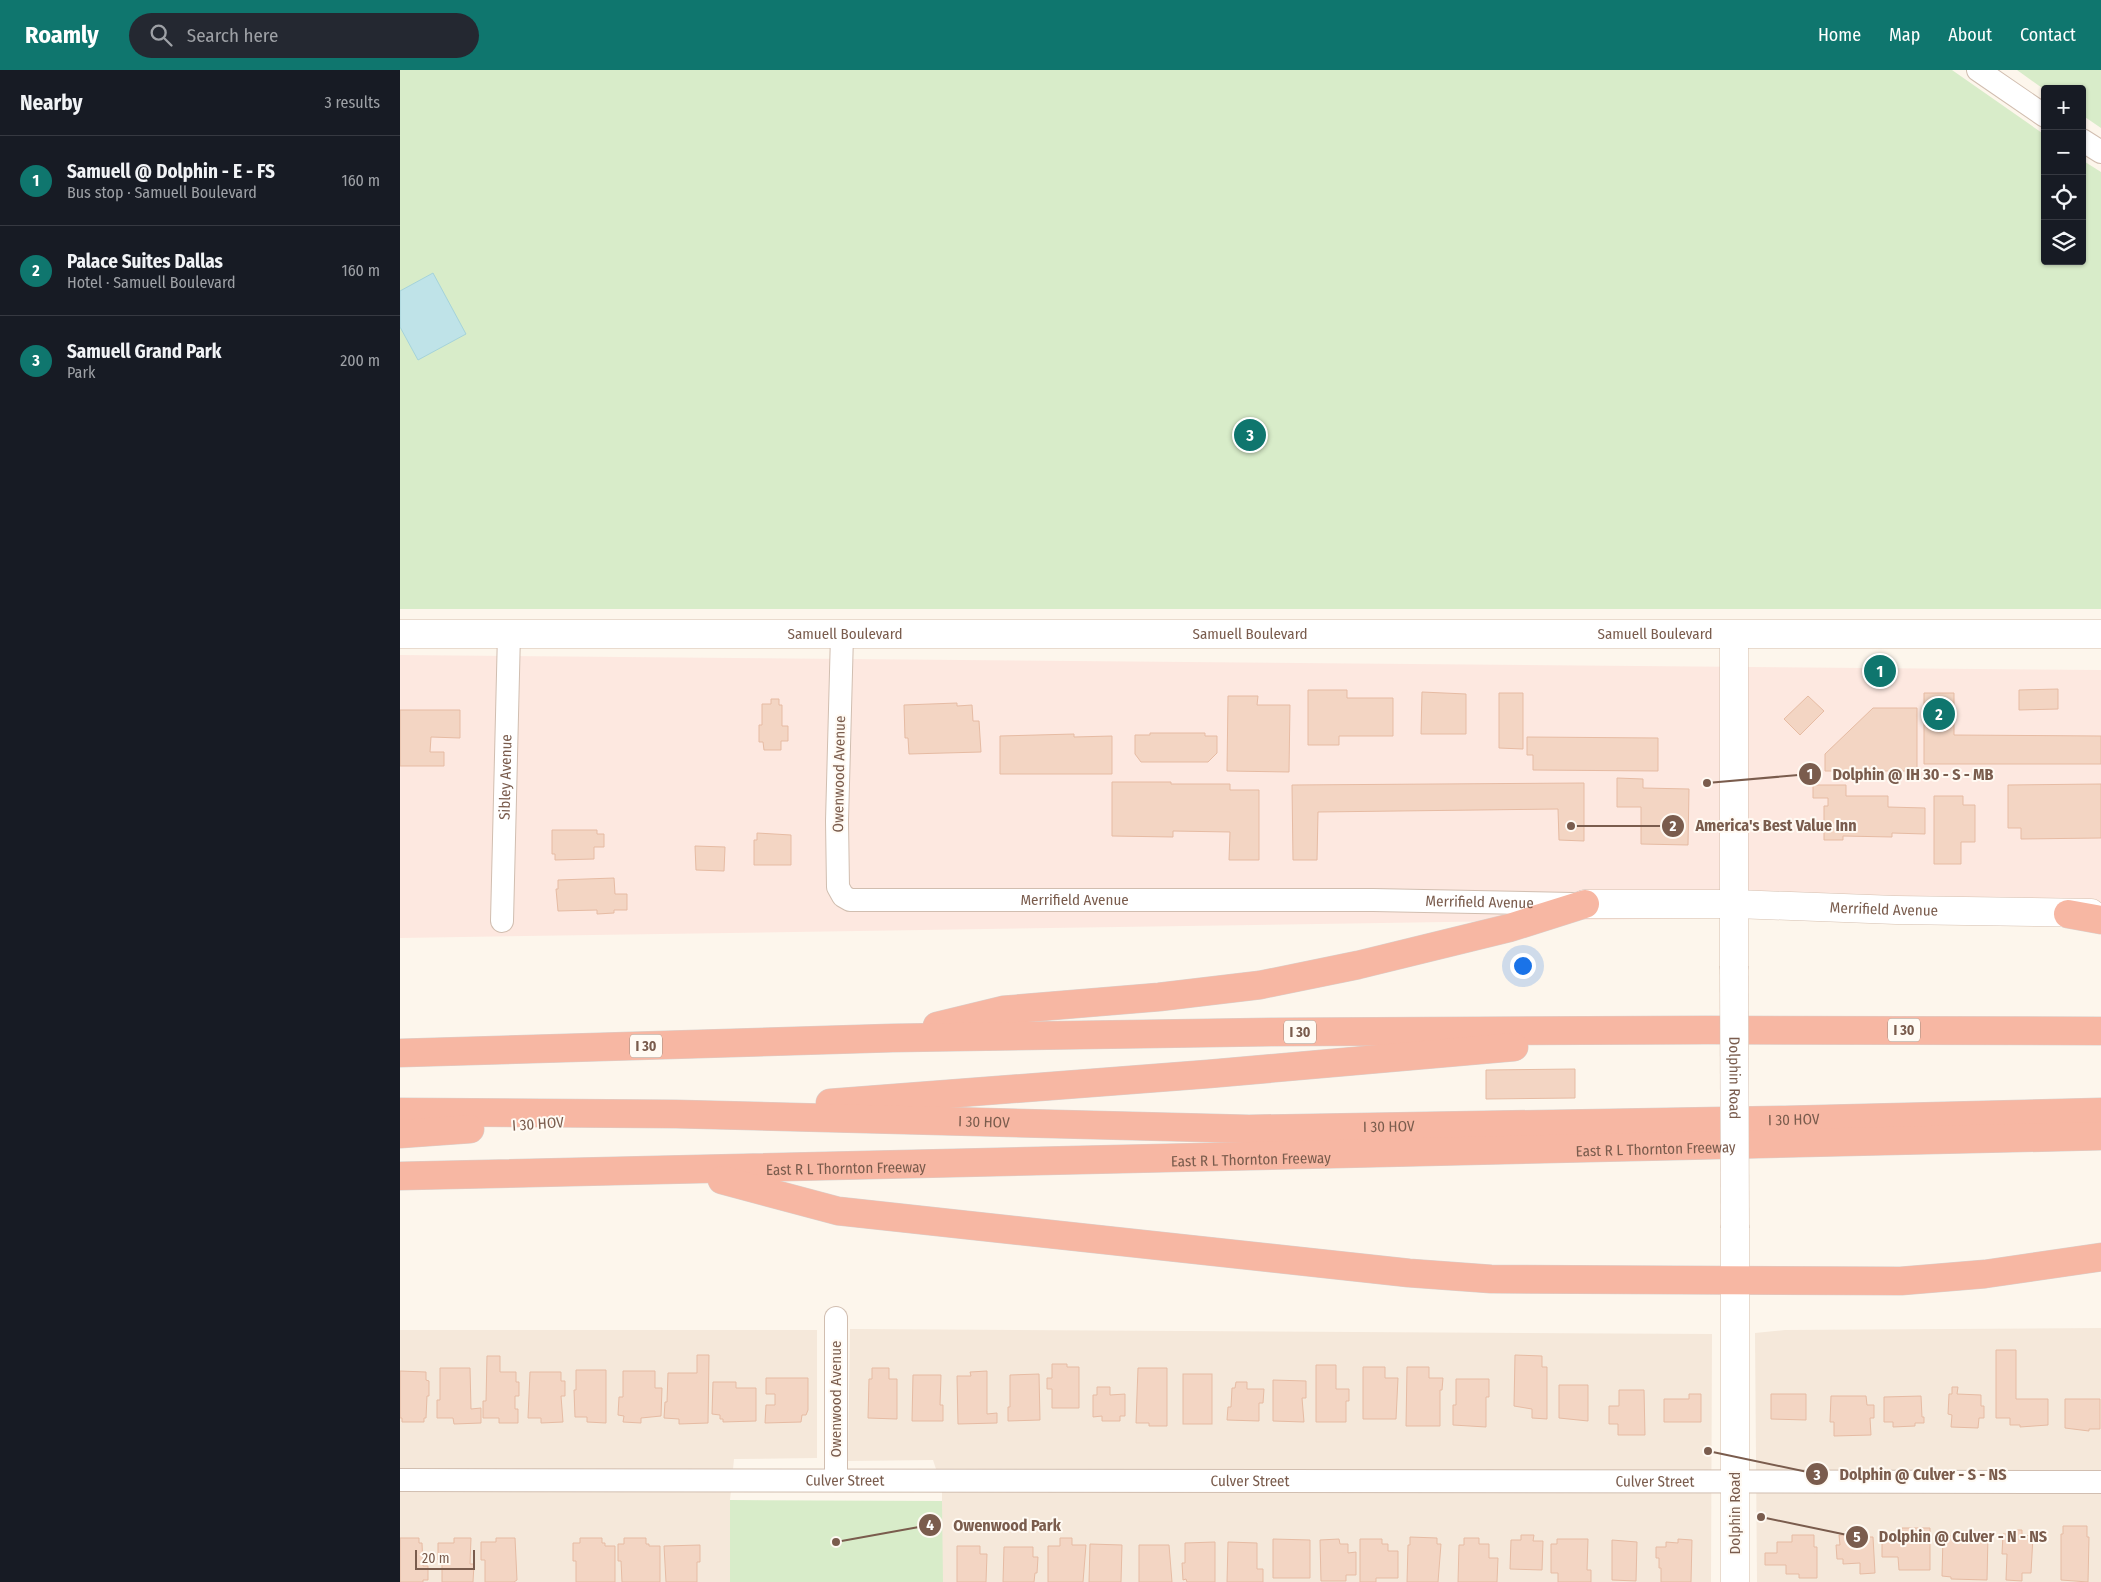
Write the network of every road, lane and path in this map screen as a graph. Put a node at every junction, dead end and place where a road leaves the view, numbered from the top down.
1 (1978, 70) edge
2 (2041, 113) edge
3 (2086, 143) edge
4 (2101, 152) edge
5 (509, 633) junction
6 (400, 634) edge
7 (2101, 634) edge
8 (842, 635) junction
9 (1734, 635) junction
10 (858, 901) joint
11 (1585, 904) junction
12 (1735, 904) junction
13 (2101, 913) edge
14 (2068, 914) junction
15 (2101, 920) edge
16 (502, 921) dead end
17 (1708, 1030) junction
18 (2101, 1031) edge
19 (892, 1038) junction
20 (400, 1054) edge
21 (400, 1112) edge
22 (2101, 1112) edge
23 (676, 1114) junction
24 (400, 1134) edge
25 (2101, 1136) edge
26 (1424, 1155) junction
27 (692, 1172) junction
28 (400, 1176) edge
29 (2101, 1257) edge
30 (1735, 1279) junction
31 (836, 1318) dead end
32 (400, 1480) edge
33 (836, 1480) junction
34 (1734, 1481) junction
35 (2101, 1482) edge
36 (1735, 1582) edge

1 - 2 street
3 - 4 street
5 - 6 main road, Samuell Boulevard
5 - 8 main road, Samuell Boulevard
5 - 16 street, Sibley Avenue
7 - 9 main road, Samuell Boulevard
8 - 9 main road, Samuell Boulevard
8 - 10 street, Owenwood Avenue
9 - 12 main road, Dolphin Road
10 - 11 street, Merrifield Avenue
11 - 12 main road, Merrifield Avenue
11 - 19 highway
12 - 14 main road, Merrifield Avenue
12 - 30 main road, Dolphin Road, bridge
13 - 14 main road, Merrifield Avenue
14 - 15 highway
17 - 18 highway, I 30
17 - 19 highway, I 30
17 - 23 highway
19 - 20 highway, I 30
21 - 23 highway, I 30 HOV
22 - 23 highway, I 30 HOV
23 - 24 highway, I 30 HOV
23 - 26 highway
25 - 26 highway, East R L Thornton Freeway
26 - 27 highway, East R L Thornton Freeway
27 - 28 highway, East R L Thornton Freeway
27 - 30 highway
29 - 30 highway
30 - 34 main road, Dolphin Road
31 - 33 street, Owenwood Avenue
32 - 33 street, Culver Street
33 - 34 street, Culver Street
34 - 35 street, Culver Street
34 - 36 main road, Dolphin Road

